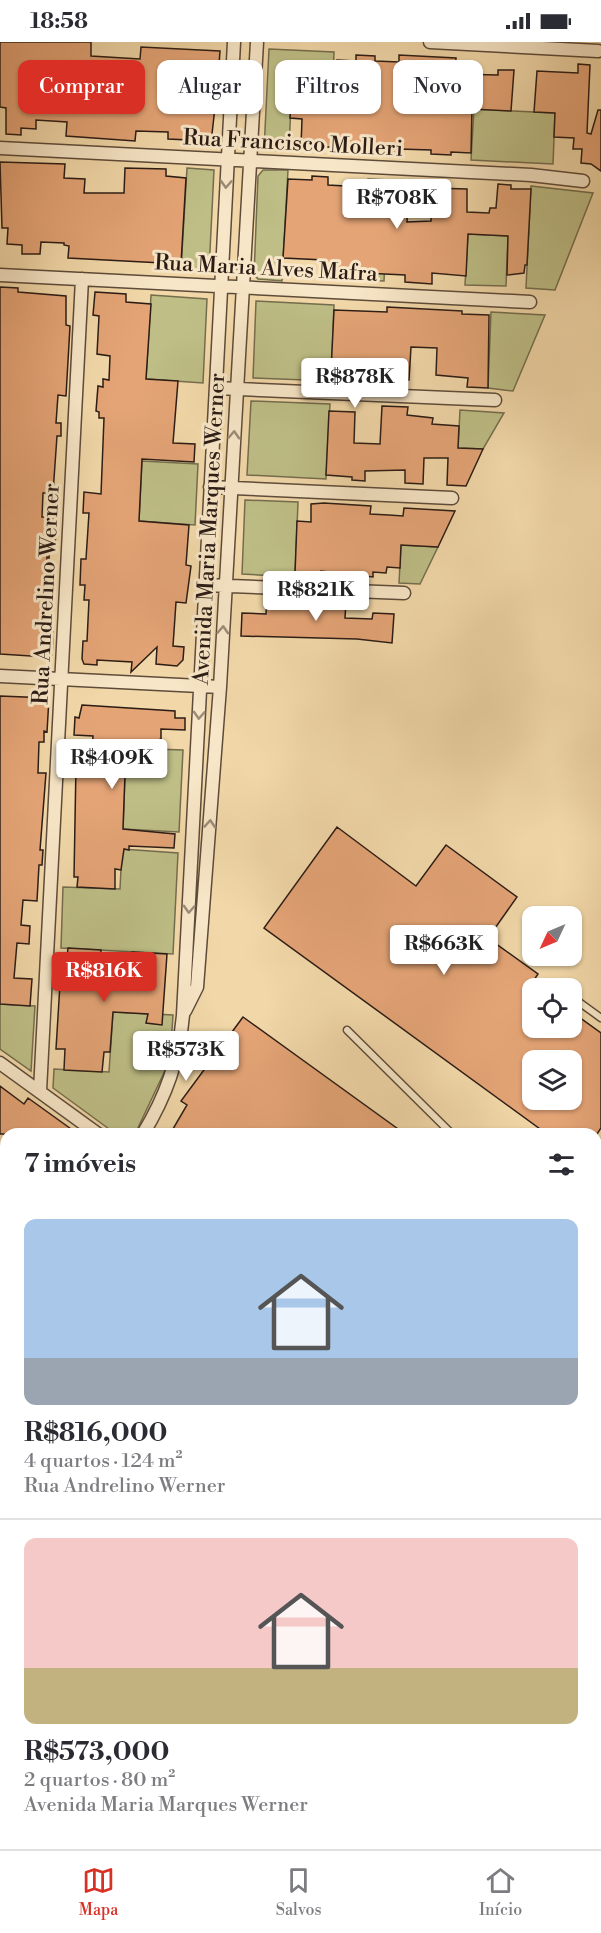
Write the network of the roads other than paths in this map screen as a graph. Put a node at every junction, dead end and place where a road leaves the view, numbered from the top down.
1 (234, 42) edge
2 (257, 42) edge
3 (430, 42) edge
4 (598, 51) dead end
5 (0, 148) edge
6 (228, 160) junction
7 (250, 160) junction
8 (583, 181) dead end
9 (0, 275) edge
10 (82, 279) junction
11 (221, 286) junction
12 (243, 286) junction
13 (530, 302) dead end
14 (216, 387) junction
15 (237, 388) junction
16 (495, 400) dead end
17 (210, 487) junction
18 (231, 488) junction
19 (452, 498) dead end
20 (205, 585) junction
21 (226, 585) junction
22 (404, 593) dead end
23 (0, 676) edge
24 (61, 680) junction
25 (200, 687) junction
26 (220, 687) junction
27 (582, 1004) edge
28 (183, 1015) junction
29 (601, 1018) edge
30 (347, 1030) dead end
31 (0, 1063) edge
32 (40, 1091) junction
33 (90, 1128) edge
34 (146, 1128) edge
35 (446, 1128) edge

1 - 6 street, Avenida Maria Marques Werner
2 - 7 street, Avenida Maria Marques Werner
3 - 4 street
5 - 6 street, Rua Francisco Molleri
6 - 7 street, Rua Francisco Molleri
6 -> 11 street, Avenida Maria Marques Werner
7 - 8 street, Rua Francisco Molleri
7 - 12 street, Avenida Maria Marques Werner
9 - 10 street, Rua Maria Alves Mafra
10 - 11 street, Rua Maria Alves Mafra
10 - 24 street, Rua Andrelino Werner
11 - 12 street, Rua Maria Alves Mafra
11 - 14 street, Avenida Maria Marques Werner
12 - 13 street, Rua Maria Alves Mafra
12 - 15 street, Avenida Maria Marques Werner
14 - 15 street
14 - 17 street, Avenida Maria Marques Werner
15 - 16 street
18 -> 15 street, Avenida Maria Marques Werner
17 - 18 street
17 - 20 street, Avenida Maria Marques Werner
18 - 19 street
18 - 21 street, Avenida Maria Marques Werner
20 - 21 street
20 - 25 street, Avenida Maria Marques Werner
21 - 22 street
26 -> 21 street, Avenida Maria Marques Werner
23 - 24 street
24 - 25 street
24 - 32 street, Rua Andrelino Werner
25 - 26 street
25 -> 28 street, Avenida Maria Marques Werner
28 -> 26 street, Avenida Maria Marques Werner
27 - 29 lane
28 - 34 street, Avenida Maria Marques Werner
30 - 35 lane
31 - 32 street
32 - 33 street

